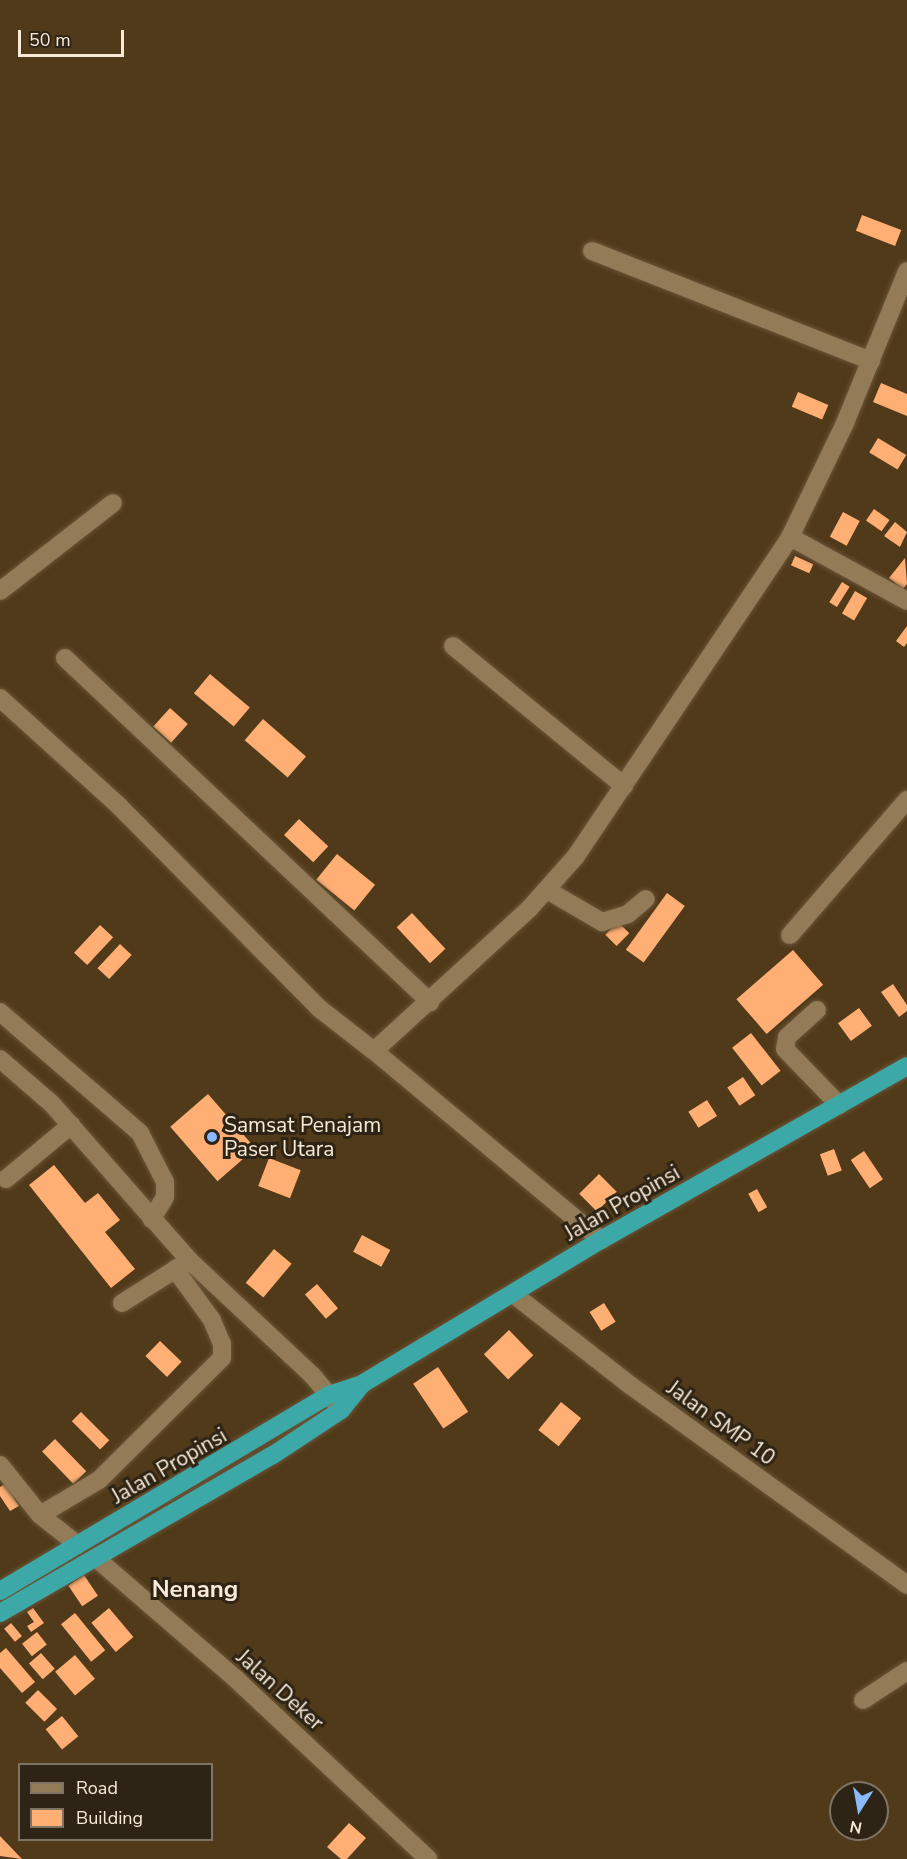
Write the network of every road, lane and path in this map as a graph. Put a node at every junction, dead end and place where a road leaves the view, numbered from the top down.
1 (592, 251) dead end
2 (907, 271) edge
3 (871, 361) junction
4 (113, 503) dead end
5 (790, 537) junction
6 (0, 591) edge
7 (907, 601) edge
8 (453, 646) dead end
9 (65, 658) dead end
10 (0, 698) edge
11 (624, 786) junction
12 (907, 800) edge
13 (547, 890) junction
14 (646, 899) dead end
15 (790, 935) dead end
16 (430, 1002) junction
17 (818, 1010) dead end
18 (0, 1012) edge
19 (374, 1051) junction
20 (0, 1059) edge
21 (907, 1066) edge
22 (839, 1105) junction
23 (71, 1125) junction
24 (6, 1179) dead end
25 (153, 1219) junction
26 (601, 1240) junction
27 (182, 1265) junction
28 (513, 1294) junction
29 (122, 1303) dead end
30 (362, 1384) junction
31 (329, 1395) junction
32 (341, 1410) junction
33 (0, 1465) edge
34 (40, 1515) junction
35 (78, 1545) junction
36 (97, 1559) junction
37 (907, 1585) edge
38 (0, 1591) edge
39 (0, 1613) edge
40 (907, 1671) edge
41 (862, 1700) dead end
42 (428, 1859) edge

1 - 3 street
2 - 3 street
3 - 5 street
4 - 6 street
5 - 7 street
5 - 11 street
8 - 11 street
9 - 16 street
10 - 19 street
11 - 13 street
12 - 15 street
13 - 14 street
13 - 16 street
16 - 19 street
17 - 22 street
18 - 25 street
19 - 26 street
20 - 23 street
21 - 22 highway, Jalan Propinsi
22 - 26 highway, Jalan Propinsi
23 - 24 street
23 - 25 street
25 - 27 street
26 - 28 highway, Jalan Propinsi
27 - 29 street
27 - 31 street
27 - 34 street
28 - 30 highway, Jalan Propinsi
28 - 37 street, Jalan SMP 10
30 - 31 highway, Jalan Propinsi
30 - 32 highway, Jalan Propinsi
31 - 32 street
31 - 35 highway, Jalan Propinsi
32 - 36 highway, Jalan Propinsi
33 - 34 street
34 - 35 street
35 - 38 highway, Jalan Propinsi
36 - 39 highway, Jalan Propinsi
36 - 42 street, Jalan Deker
40 - 41 street

